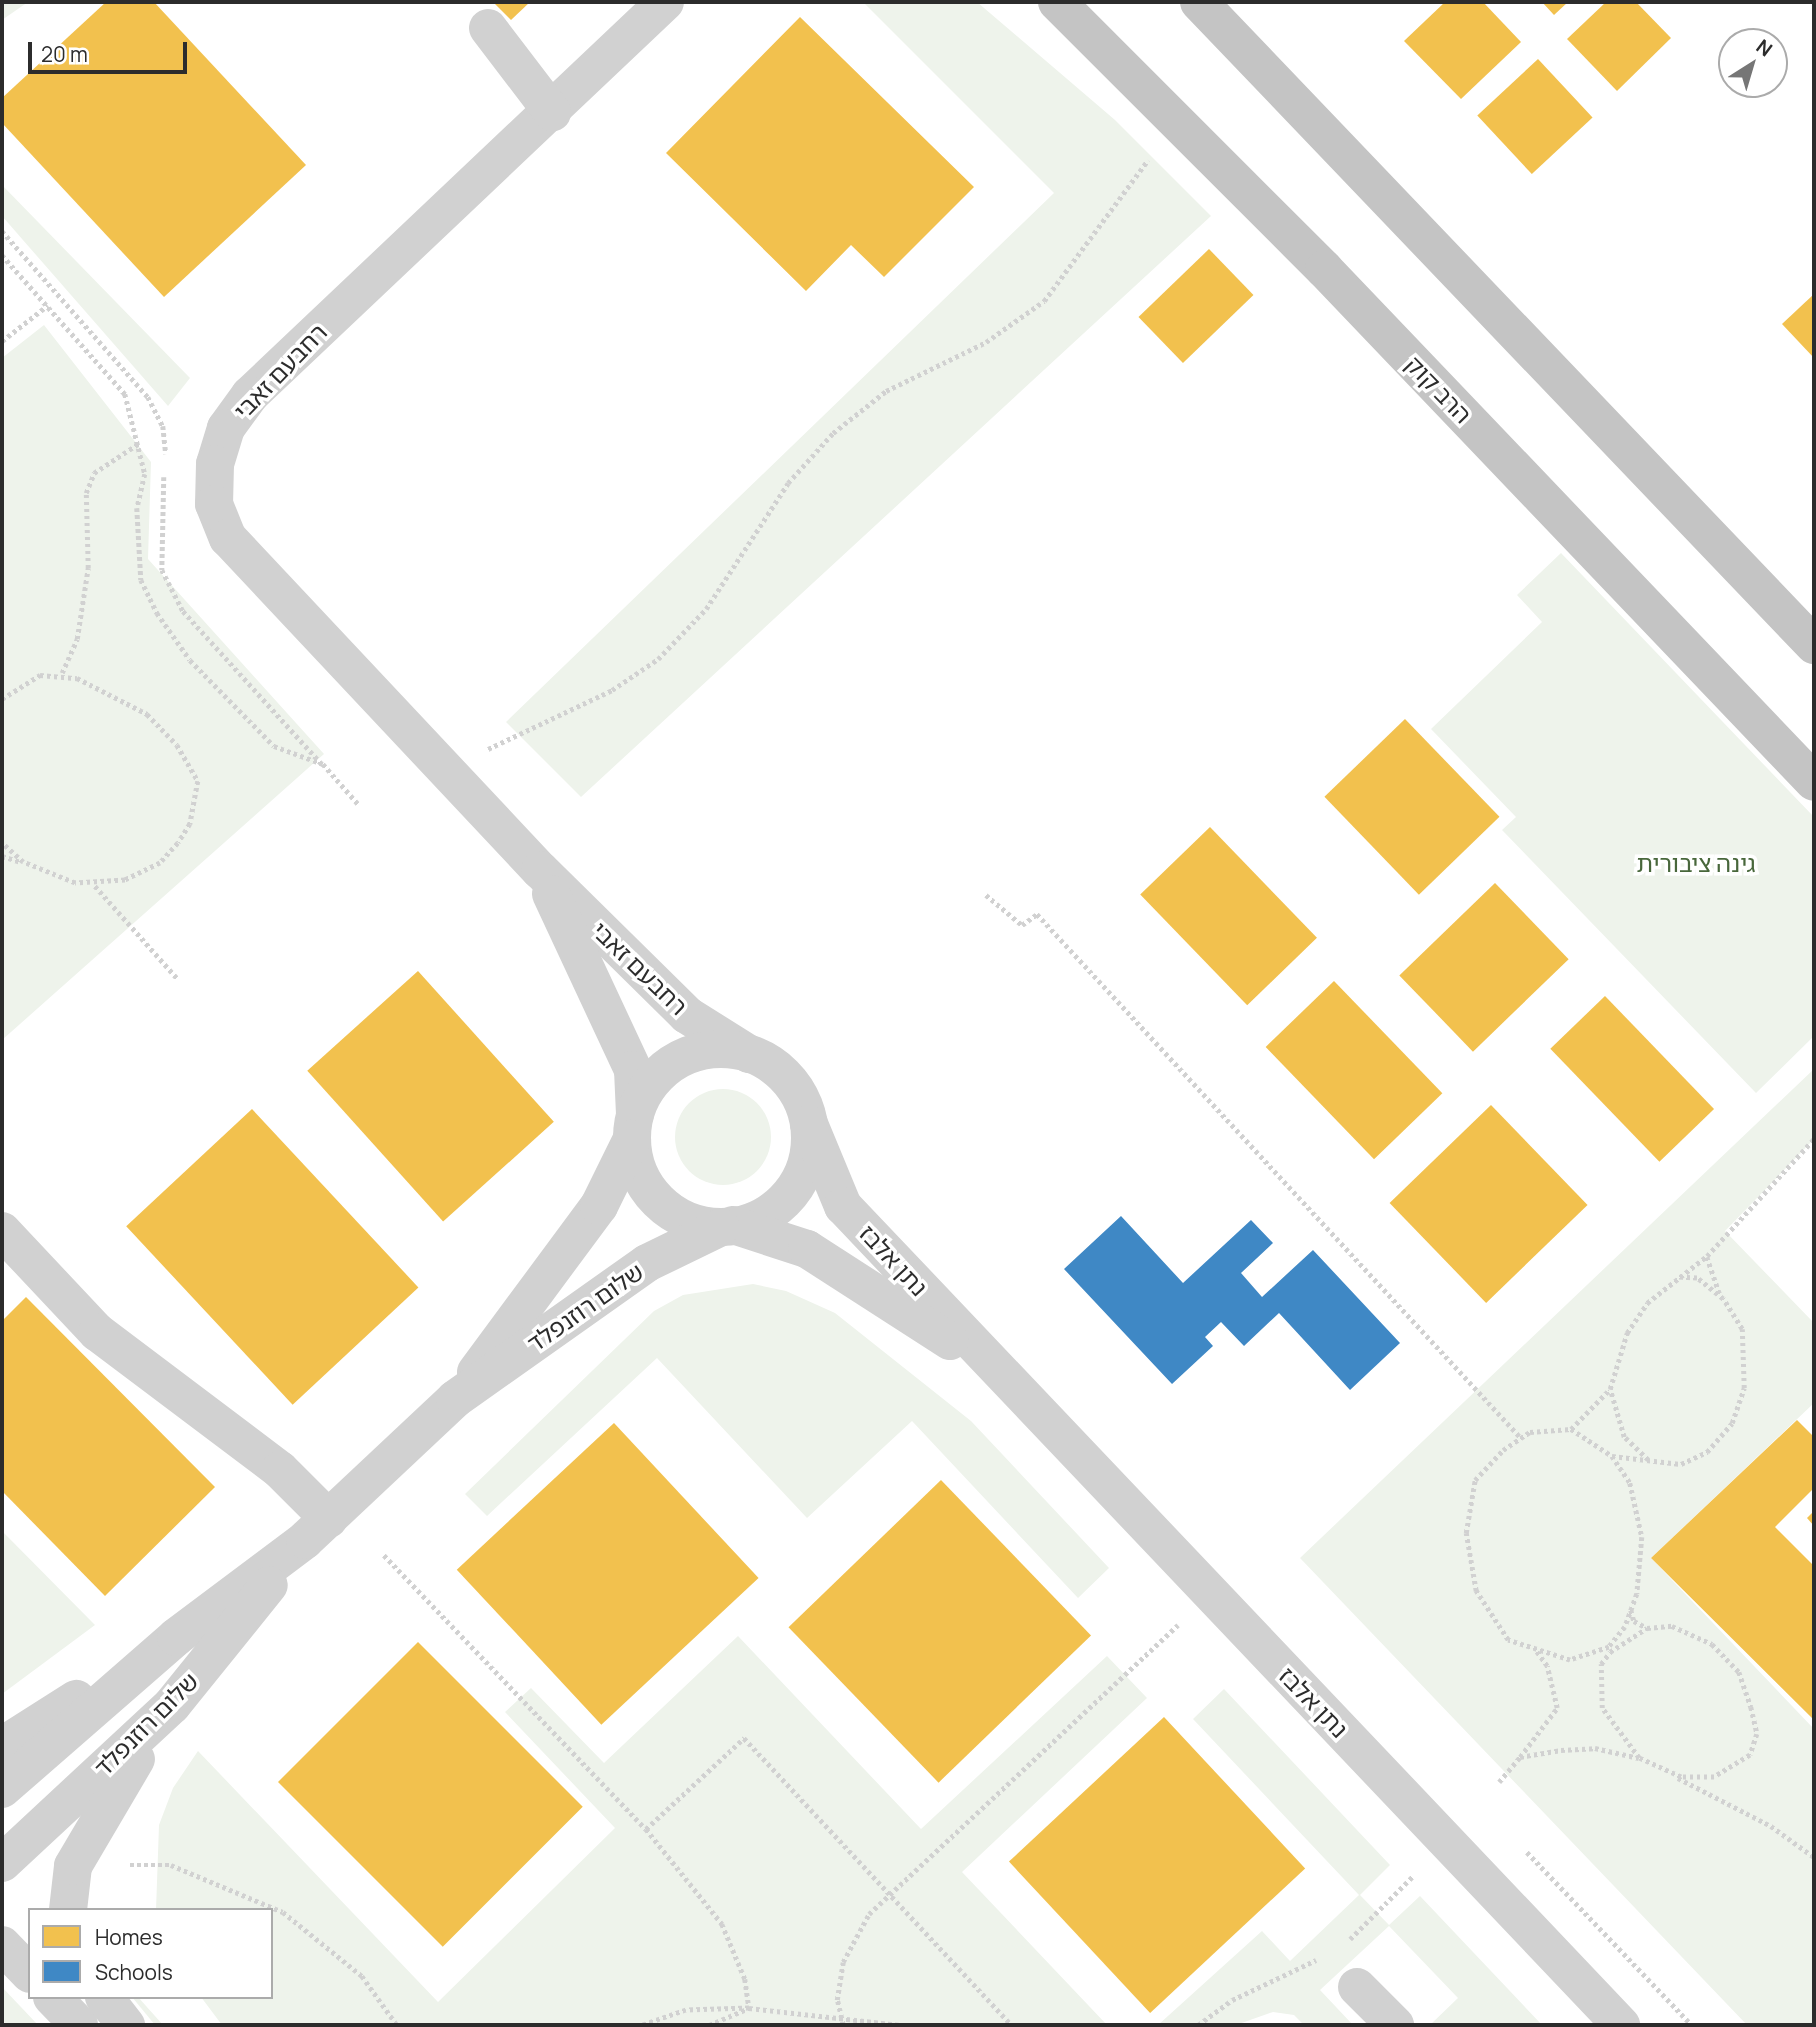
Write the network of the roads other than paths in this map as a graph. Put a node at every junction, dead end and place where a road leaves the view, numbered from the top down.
1 (665, 2) edge
2 (1057, 2) edge
3 (1199, 2) edge
4 (488, 28) dead end
5 (560, 105) junction
6 (1814, 645) edge
7 (1814, 779) edge
8 (540, 870) junction
9 (749, 1054) junction
10 (809, 1124) junction
11 (633, 1127) junction
12 (727, 1226) junction
13 (2, 1231) edge
14 (1007, 1379) junction
15 (456, 1399) junction
16 (317, 1529) junction
17 (176, 1637) junction
18 (172, 1705) junction
19 (2, 1746) edge
20 (2, 1789) edge
21 (2, 1863) edge
22 (68, 1908) edge
23 (2, 1945) edge
24 (28, 1972) edge
25 (1357, 1987) dead end
26 (54, 1999) edge
27 (106, 1999) edge
28 (79, 2025) edge
29 (126, 2025) edge
30 (1395, 2025) edge
31 (1622, 2025) edge

1 - 5 street, רחבעם זאבי
2 - 7 main road, הרב קוק
3 - 6 main road
4 - 5 street
5 - 8 street, רחבעם זאבי
8 - 9 street, רחבעם זאבי
8 - 11 street, רחבעם זאבי
9 - 10 street
9 - 11 street
10 - 12 street
10 - 14 street, נתן אלבז
11 - 12 street
11 - 15 street, שלום רוזנפלד
12 - 14 street, נתן אלבז
12 - 15 street, שלום רוזנפלד
13 - 16 street
14 - 31 street, נתן אלבז
15 - 16 street, שלום רוזנפלד
16 - 17 street, שלום רוזנפלד
16 - 18 street, שלום רוזנפלד
17 - 19 street
17 - 20 street, שלום רוזנפלד
18 - 21 street, שלום רוזנפלד
18 - 22 street
23 - 24 street
25 - 30 street
26 - 28 street
27 - 29 street

